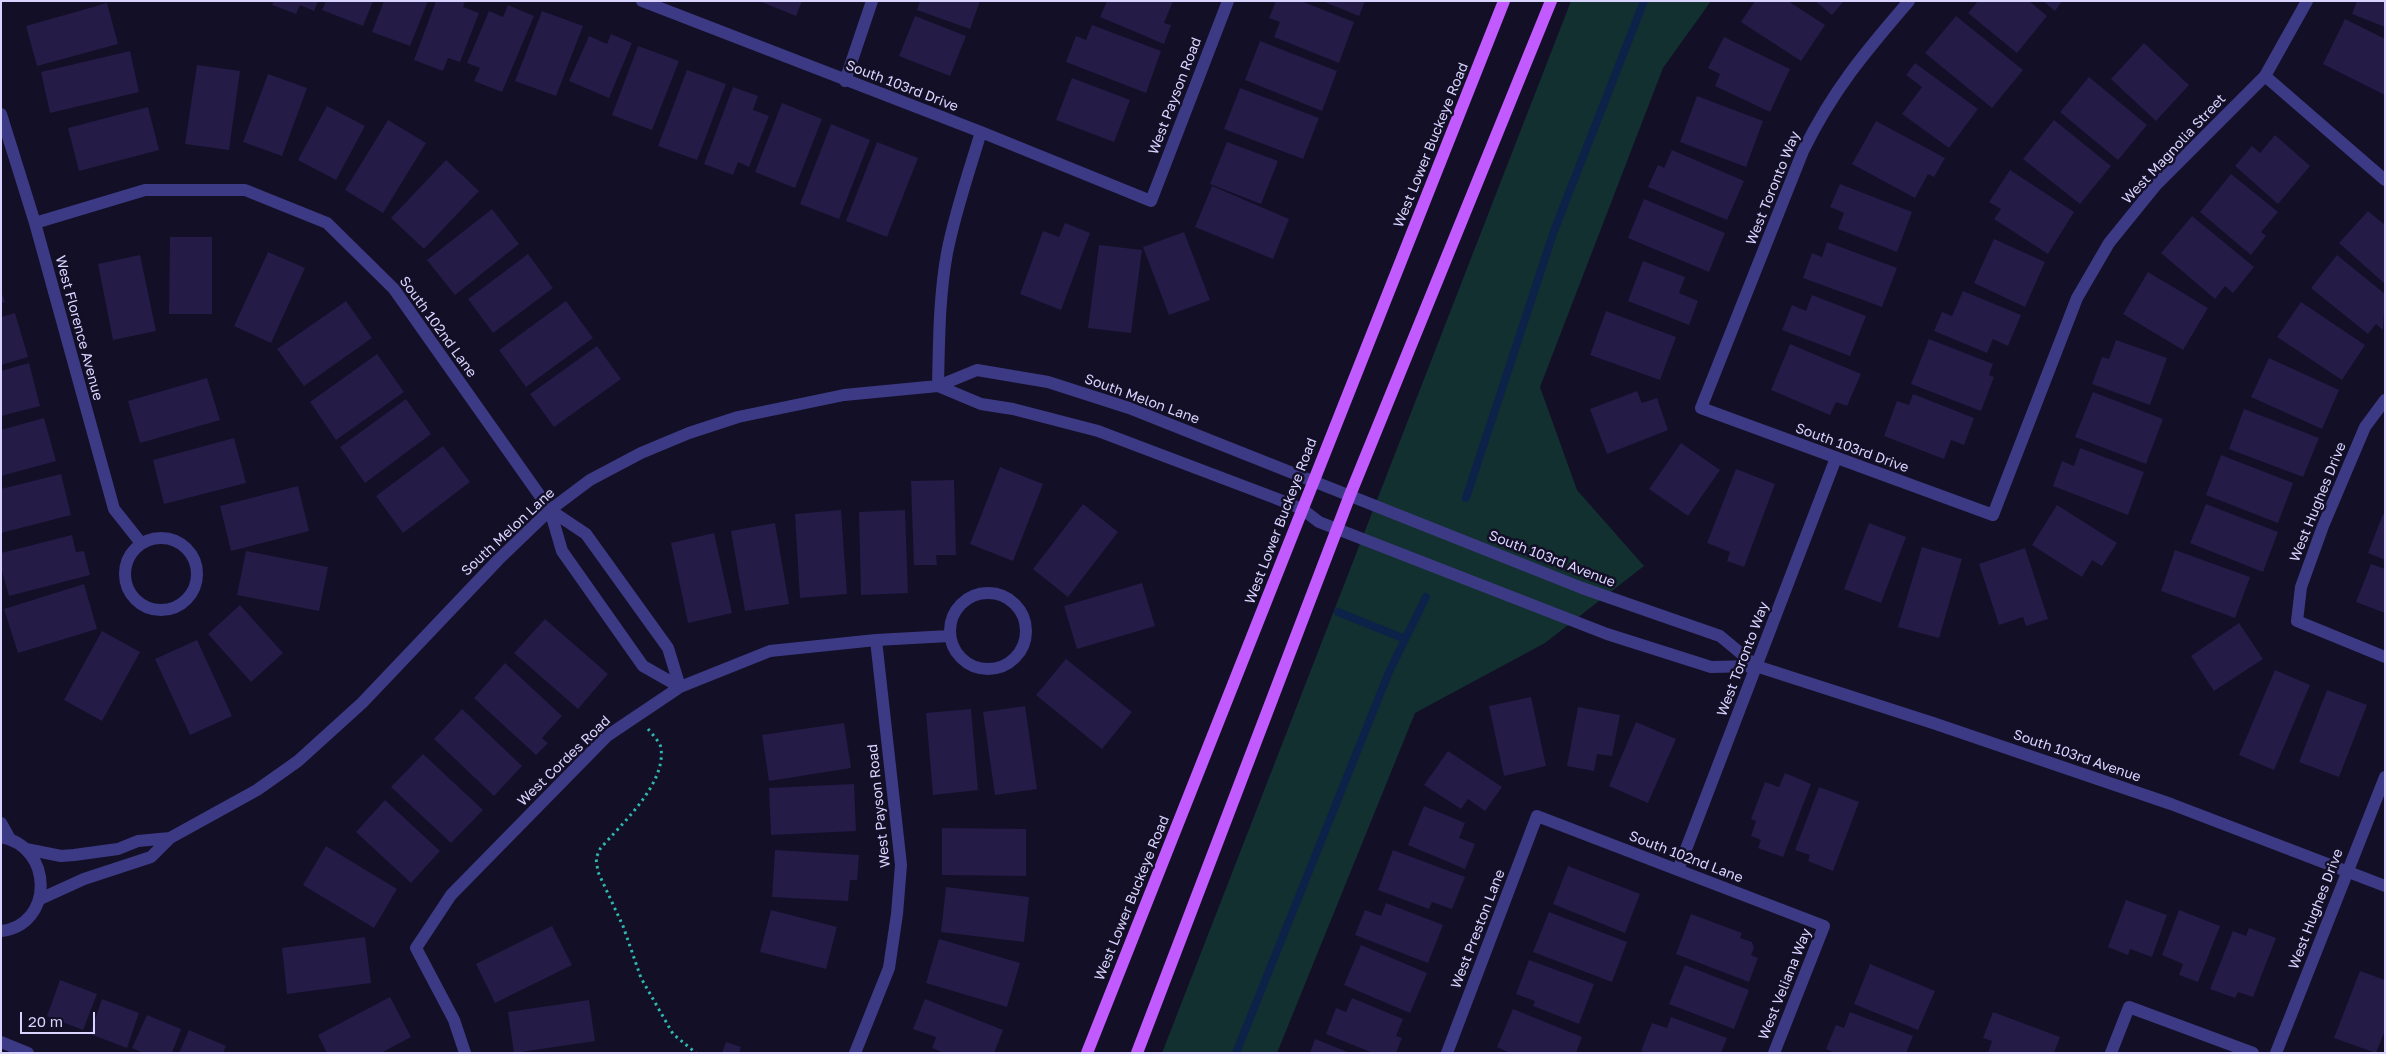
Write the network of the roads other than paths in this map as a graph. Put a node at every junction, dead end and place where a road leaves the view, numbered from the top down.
1 (642, 1) edge
2 (872, 1) edge
3 (1228, 1) edge
4 (1504, 1) edge
5 (1551, 1) edge
6 (1909, 1) edge
7 (2307, 1) edge
8 (2265, 76) junction
9 (846, 81) junction
10 (1, 114) edge
11 (981, 132) junction
12 (2385, 180) edge
13 (1151, 201) joint
14 (35, 223) junction
15 (938, 386) junction
16 (2385, 400) edge
17 (1701, 408) joint
18 (1836, 458) junction
19 (1312, 480) junction
20 (1331, 487) joint
21 (1350, 495) junction
22 (1302, 509) junction
23 (550, 510) junction
24 (1993, 516) joint
25 (1319, 522) joint
26 (1337, 528) junction
27 (141, 543) junction
28 (950, 636) junction
29 (876, 640) junction
30 (2385, 657) edge
31 (1756, 666) junction
32 (680, 686) junction
33 (2385, 777) edge
34 (1536, 816) joint
35 (1, 823) edge
36 (6, 838) edge
37 (170, 838) junction
38 (26, 849) junction
39 (1678, 870) junction
40 (2347, 872) junction
41 (2385, 886) edge
42 (40, 899) junction
43 (1824, 926) joint
44 (1, 931) edge
45 (1, 1042) edge
46 (28, 1053) edge
47 (465, 1053) edge
48 (855, 1053) edge
49 (1087, 1053) edge
50 (1137, 1053) edge
51 (1447, 1053) edge
52 (1774, 1053) edge
53 (2111, 1053) edge
54 (2253, 1053) edge
55 (2276, 1053) edge

1 - 9 street, South 103rd Drive
2 - 9 street
3 - 13 street, West Payson Road
4 - 19 main road, West Lower Buckeye Road
5 - 21 main road
6 - 17 street, West Toronto Way
7 - 8 street, West Magnolia Street
8 - 12 street
8 - 24 street, West Magnolia Street
9 - 11 street, South 103rd Drive
10 - 14 street, West Florence Avenue
11 - 13 street, South 103rd Drive
11 - 15 street
14 - 23 street, South 102nd Lane
14 - 27 street, West Florence Avenue
15 - 19 street, South Melon Lane
15 - 22 street, South Melon Lane
15 - 23 street, South Melon Lane
16 - 30 street, West Hughes Drive
17 - 18 street, South 103rd Drive
18 - 24 street, South 103rd Drive
18 - 31 street, West Toronto Way
19 - 20 street, South Melon Lane
19 - 22 main road, West Lower Buckeye Road
20 - 21 street, South 103rd Avenue
21 - 26 main road
21 - 31 street, South 103rd Avenue
22 - 25 street, South Melon Lane
22 - 49 main road, West Lower Buckeye Road
23 - 32 street, South 102nd Lane
23 - 32 street, South 102nd Lane
23 - 37 street, South Melon Lane
25 - 26 street, South 103rd Avenue
26 - 31 street, South 103rd Avenue
26 - 50 main road
27 - 27 street
28 - 28 street
28 - 29 street, West Cordes Road
29 - 32 street, West Cordes Road
29 - 48 street, West Payson Road
31 - 39 street, West Toronto Way
31 - 40 street, South 103rd Avenue
32 - 47 street, West Cordes Road
33 - 40 street, West Hughes Drive
34 - 39 street, South 102nd Lane
34 - 51 street, West Preston Lane
35 - 36 street
36 - 38 street
37 - 38 street, South Melon Lane
37 - 42 street, South Melon Lane
38 - 42 street
39 - 43 street, South 102nd Lane
40 - 41 street, South 103rd Avenue
40 - 55 street, West Hughes Drive
42 - 44 street
43 - 52 street, West Veliana Way
45 - 46 street
53 - 54 street

